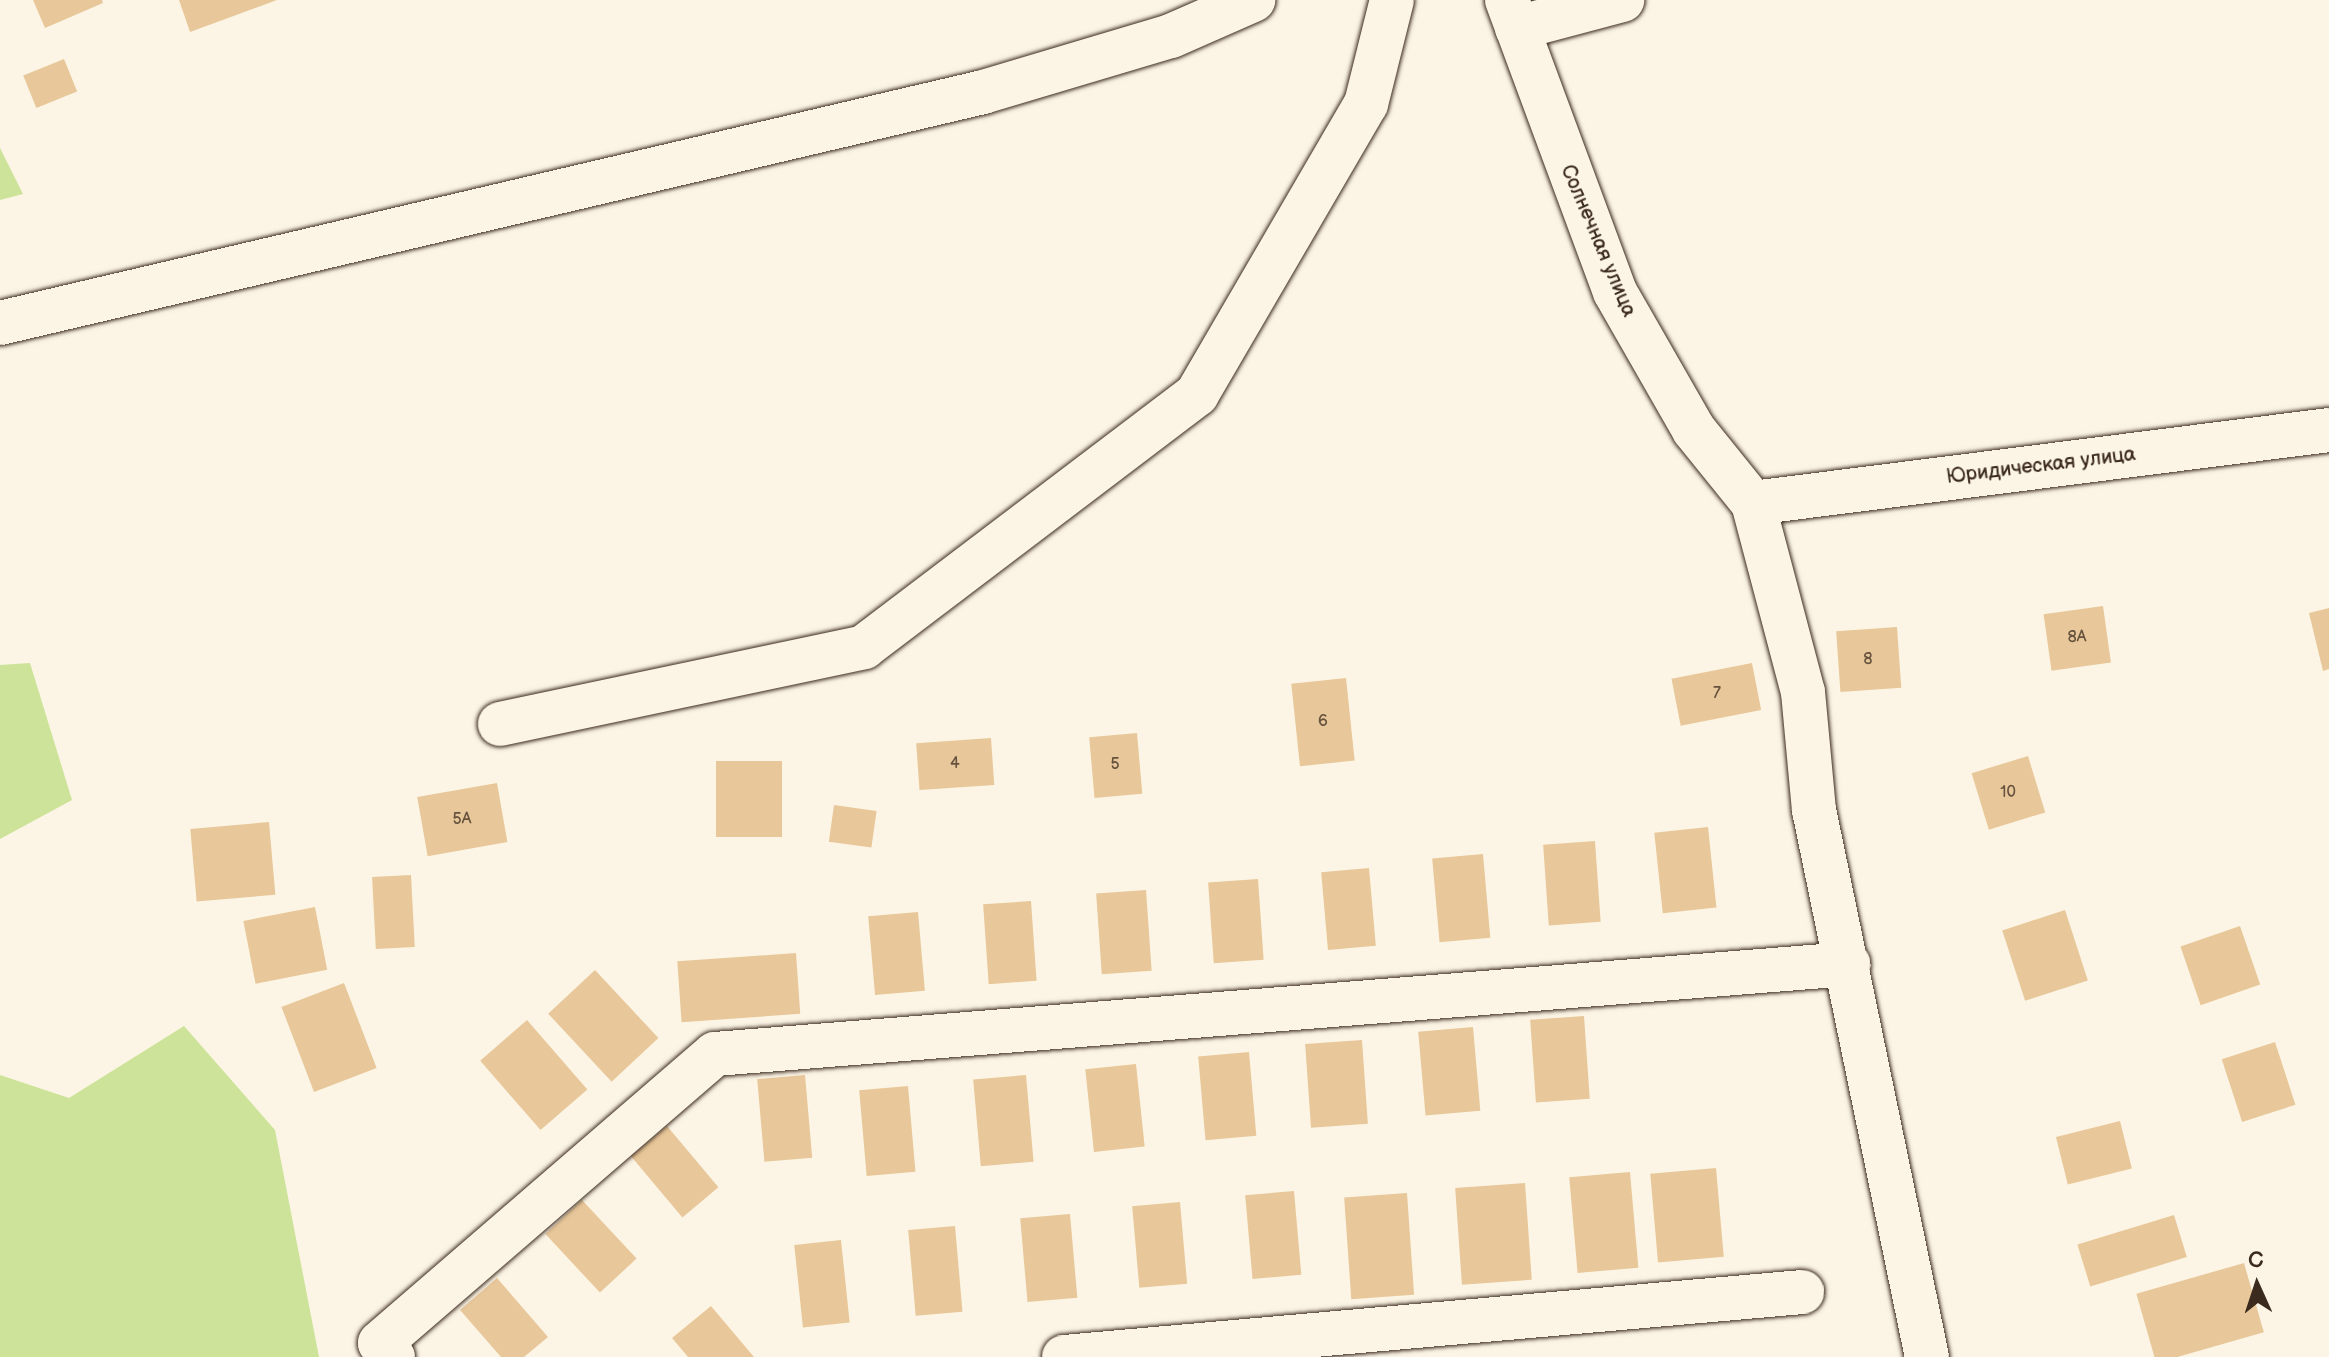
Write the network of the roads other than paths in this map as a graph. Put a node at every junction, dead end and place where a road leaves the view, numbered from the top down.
1 (1253, 0) edge
2 (1392, 0) edge
3 (1622, 0) edge
4 (1512, 14) edge
5 (0, 323) edge
6 (2329, 430) edge
7 (1753, 503) junction
8 (500, 724) dead end
9 (1848, 964) junction
10 (1802, 1292) dead end
11 (393, 1357) edge
12 (1064, 1357) edge
13 (1927, 1357) edge

1 - 5 street
2 - 8 street
3 - 4 street
4 - 7 street, Солнечная улица
6 - 7 street, Юридическая улица
7 - 9 street
9 - 11 street
9 - 13 street
10 - 12 street

